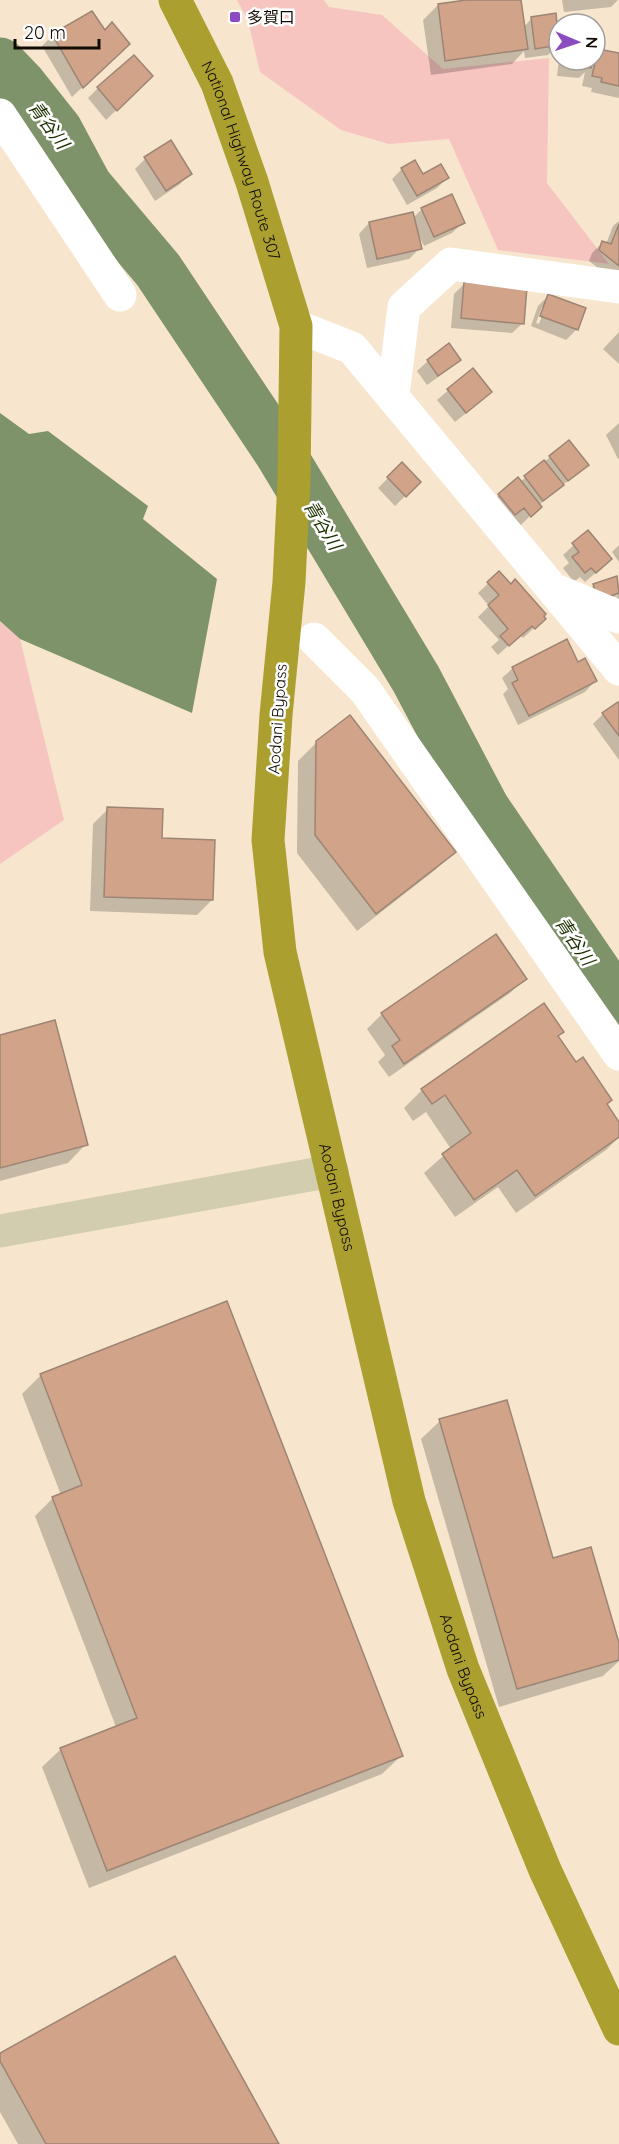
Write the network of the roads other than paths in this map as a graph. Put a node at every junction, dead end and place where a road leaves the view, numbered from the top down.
1 (175, 0) edge
2 (0, 115) edge
3 (619, 287) edge
4 (120, 295) dead end
5 (296, 326) junction
6 (393, 396) junction
7 (555, 590) junction
8 (619, 617) edge
9 (314, 639) dead end
10 (619, 669) edge
11 (619, 1054) edge
12 (332, 1171) junction
13 (0, 1231) edge
14 (619, 2029) edge

1 - 5 highway, National Highway Route 307
2 - 4 street
3 - 6 street
5 - 6 street
5 - 12 highway, Aodani Bypass
6 - 7 street
7 - 8 street
7 - 10 street
9 - 11 street
12 - 13 street
12 - 14 highway, Aodani Bypass

